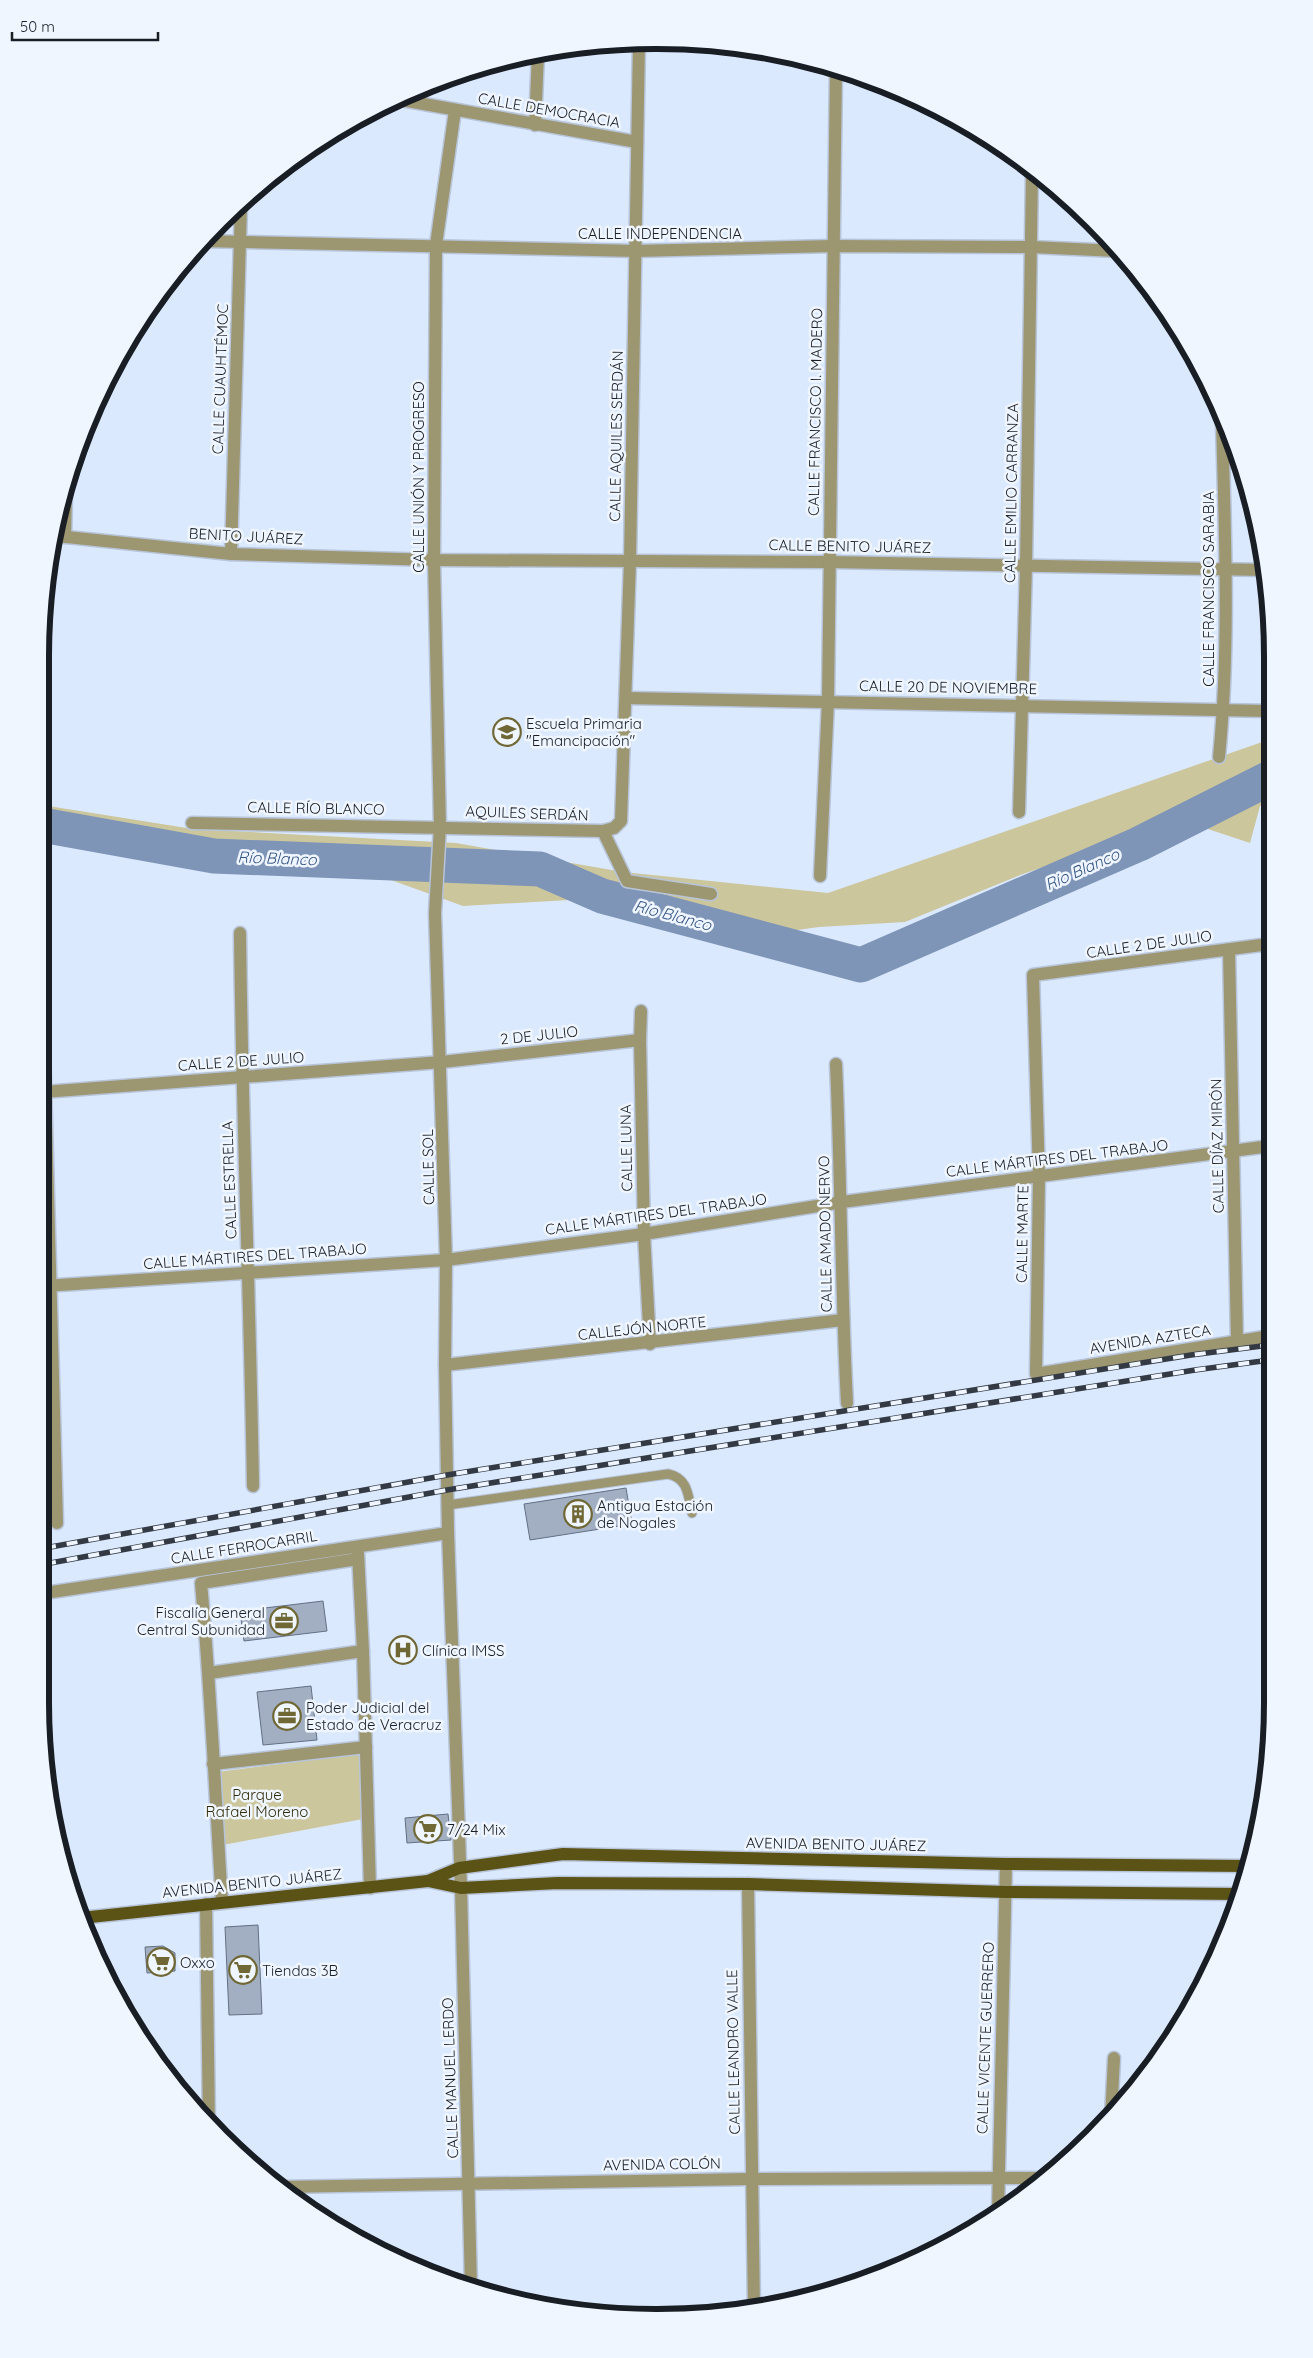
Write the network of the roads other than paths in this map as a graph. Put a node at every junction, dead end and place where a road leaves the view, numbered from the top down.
1 (639, 49) edge
2 (538, 60) edge
3 (836, 76) edge
4 (409, 101) edge
5 (455, 110) junction
6 (535, 126) junction
7 (637, 142) junction
8 (1032, 179) edge
9 (241, 214) edge
10 (241, 240) junction
11 (214, 241) edge
12 (436, 245) junction
13 (832, 246) junction
14 (1032, 247) junction
15 (1108, 251) edge
16 (636, 252) junction
17 (1222, 435) edge
18 (61, 537) edge
19 (231, 554) junction
20 (434, 560) junction
21 (630, 561) junction
22 (830, 562) junction
23 (1026, 566) junction
24 (1225, 569) junction
25 (1258, 570) edge
26 (626, 698) junction
27 (828, 701) junction
28 (1023, 705) junction
29 (1224, 709) junction
30 (1264, 710) edge
31 (1219, 757) dead end
32 (1020, 812) dead end
33 (192, 823) dead end
34 (440, 826) junction
35 (608, 830) junction
36 (439, 844) joint
37 (820, 876) dead end
38 (711, 894) dead end
39 (240, 933) dead end
40 (1264, 945) edge
41 (1228, 950) junction
42 (1033, 976) joint
43 (641, 1011) dead end
44 (640, 1040) junction
45 (442, 1062) junction
46 (836, 1064) dead end
47 (241, 1078) junction
48 (49, 1092) edge
49 (1264, 1147) edge
50 (1233, 1151) junction
51 (1039, 1177) junction
52 (842, 1202) junction
53 (644, 1234) junction
54 (446, 1260) junction
55 (249, 1272) junction
56 (49, 1286) edge
57 (843, 1320) junction
58 (49, 1333) edge
59 (1264, 1337) edge
60 (1237, 1341) junction
61 (650, 1344) junction
62 (445, 1365) junction
63 (1036, 1374) joint
64 (847, 1403) dead end
65 (253, 1486) dead end
66 (448, 1505) junction
67 (692, 1513) dead end
68 (57, 1523) dead end
69 (448, 1533) junction
70 (358, 1546) junction
71 (358, 1560) junction
72 (49, 1592) edge
73 (363, 1651) junction
74 (209, 1673) junction
75 (366, 1747) junction
76 (212, 1764) junction
77 (1006, 1864) junction
78 (1242, 1866) edge
79 (459, 1868) junction
80 (428, 1882) junction
81 (748, 1884) junction
82 (370, 1888) junction
83 (461, 1888) junction
84 (1006, 1892) junction
85 (1233, 1894) edge
86 (222, 1902) junction
87 (206, 1904) junction
88 (89, 1917) edge
89 (1114, 2058) dead end
90 (1112, 2103) edge
91 (209, 2111) edge
92 (1033, 2178) edge
93 (750, 2179) junction
94 (998, 2179) junction
95 (469, 2183) junction
96 (291, 2187) edge
97 (998, 2204) edge
98 (471, 2280) edge
99 (754, 2301) edge

1 - 7 street, CALLE AQUILES SERDÁN
2 - 6 street
3 - 13 street, CALLE FRANCISCO I. MADERO
4 - 5 street, CALLE DEMOCRACIA
5 - 6 street, CALLE DEMOCRACIA
5 - 12 street, CALLE UNIÓN Y PROGRESO
6 - 7 street, CALLE DEMOCRACIA
7 - 16 street, CALLE AQUILES SERDÁN
8 - 14 street, CALLE EMILIO CARRANZA
9 - 10 street, CALLE CUAUHTÉMOC
10 - 11 street, CALLE INDEPENDENCIA
10 - 12 street, CALLE INDEPENDENCIA
10 - 19 street, CALLE CUAUHTÉMOC
12 - 16 street, CALLE INDEPENDENCIA
12 - 20 street, CALLE UNIÓN Y PROGRESO
13 - 14 street, CALLE INDEPENDENCIA
13 - 16 street, CALLE INDEPENDENCIA
13 - 22 street, CALLE FRANCISCO I. MADERO
14 - 15 street, CALLE INDEPENDENCIA
14 - 23 street, CALLE EMILIO CARRANZA
16 - 21 street, CALLE AQUILES SERDÁN
17 - 24 street, CALLE FRANCISCO SARABIA
18 - 19 street, BENITO JUÁREZ
19 - 20 street, BENITO JUÁREZ
20 - 21 street, CALLE BENITO JUÁREZ
20 - 34 street, CALLE UNIÓN Y PROGRESO
21 - 22 street, CALLE BENITO JUÁREZ
21 - 26 street, CALLE AQUILES SERDÁN
22 - 23 street, CALLE BENITO JUÁREZ
22 - 27 street, CALLE FRANCISCO I. MADERO
23 - 24 street, CALLE BENITO JUÁREZ
23 - 28 street, CALLE EMILIO CARRANZA
24 - 25 street, CALLE BENITO JUÁREZ
24 - 29 street, CALLE FRANCISCO SARABIA
26 - 27 street, CALLE 20 DE NOVIEMBRE
26 - 35 street, CALLE AQUILES SERDÁN
27 - 28 street, CALLE 20 DE NOVIEMBRE
27 - 37 street, CALLE FRANCISCO I. MADERO
28 - 29 street, CALLE 20 DE NOVIEMBRE
28 - 32 street, CALLE EMILIO CARRANZA
29 - 30 street, CALLE 20 DE NOVIEMBRE
29 - 31 street, CALLE FRANCISCO SARABIA
33 - 34 street, CALLE RÍO BLANCO
34 - 35 street, AQUILES SERDÁN
34 - 36 street, CALLE UNIÓN Y PROGRESO
35 - 38 street
36 - 45 street, CALLE SOL
39 - 47 street, CALLE ESTRELLA
40 - 41 street, CALLE 2 DE JULIO
41 - 42 street, CALLE 2 DE JULIO
41 - 50 street, CALLE DÍAZ MIRÓN
42 - 51 street, CALLE MARTE
43 - 44 street, CALLE LUNA
44 - 45 street, 2 DE JULIO
44 - 53 street, CALLE LUNA
45 - 47 street, CALLE 2 DE JULIO
45 - 54 street, CALLE SOL
46 - 52 street, CALLE AMADO NERVO
47 - 48 street, CALLE 2 DE JULIO
47 - 55 street, CALLE ESTRELLA
49 - 50 street, CALLE MÁRTIRES DEL TRABAJO
50 - 51 street, CALLE MÁRTIRES DEL TRABAJO
50 - 60 street, CALLE DÍAZ MIRÓN
51 - 52 street, CALLE MÁRTIRES DEL TRABAJO
51 - 63 street, CALLE MARTE
52 - 53 street, CALLE MÁRTIRES DEL TRABAJO
52 - 57 street, CALLE AMADO NERVO
53 - 54 street, CALLE MÁRTIRES DEL TRABAJO
53 - 61 street, CALLE LUNA
54 - 55 street, CALLE MÁRTIRES DEL TRABAJO
54 - 62 street, CALLE SOL
55 - 56 street, CALLE MÁRTIRES DEL TRABAJO
55 - 65 street, CALLE ESTRELLA
57 - 61 street, CALLEJÓN NORTE
57 - 64 street, CALLE AMADO NERVO
58 - 68 street
59 - 60 street, AVENIDA AZTECA
60 - 63 street, AVENIDA AZTECA
61 - 62 street, CALLEJÓN NORTE
62 - 66 street, CALLE SOL
66 - 67 lane
66 - 69 street, CALLE SOL
69 - 70 street, CALLE FERROCARRIL
69 - 79 street, CALLE MANUEL LERDO
70 - 71 street
70 - 72 street, CALLE FERROCARRIL
71 - 73 street
71 - 74 street
73 - 74 street
73 - 75 street
74 - 76 street
75 - 76 street
75 - 82 street
76 - 86 street
77 - 78 main road, AVENIDA BENITO JUÁREZ
77 - 79 main road, AVENIDA BENITO JUÁREZ
77 - 84 street, CALLE VICENTE GUERRERO
79 - 80 main road, AVENIDA BENITO JUÁREZ
79 - 83 street, CALLE MANUEL LERDO
80 - 82 main road, AVENIDA BENITO JUÁREZ
80 - 83 main road, AVENIDA BENITO JUÁREZ
81 - 83 main road, AVENIDA BENITO JUÁREZ
81 - 84 main road, AVENIDA BENITO JUÁREZ
81 - 93 street, CALLE LEANDRO VALLE
82 - 86 main road, AVENIDA BENITO JUÁREZ
83 - 95 street, CALLE MANUEL LERDO
84 - 85 main road, AVENIDA BENITO JUÁREZ
84 - 94 street, CALLE VICENTE GUERRERO
86 - 87 main road, AVENIDA BENITO JUÁREZ
87 - 88 main road, AVENIDA BENITO JUÁREZ
87 - 91 street
89 - 90 street
92 - 94 street, AVENIDA COLÓN
93 - 94 street, AVENIDA COLÓN
93 - 95 street, AVENIDA COLÓN
93 - 99 street, CALLE LEANDRO VALLE
94 - 97 street, CALLE VICENTE GUERRERO
95 - 96 street, AVENIDA COLÓN
95 - 98 street, CALLE MANUEL LERDO

